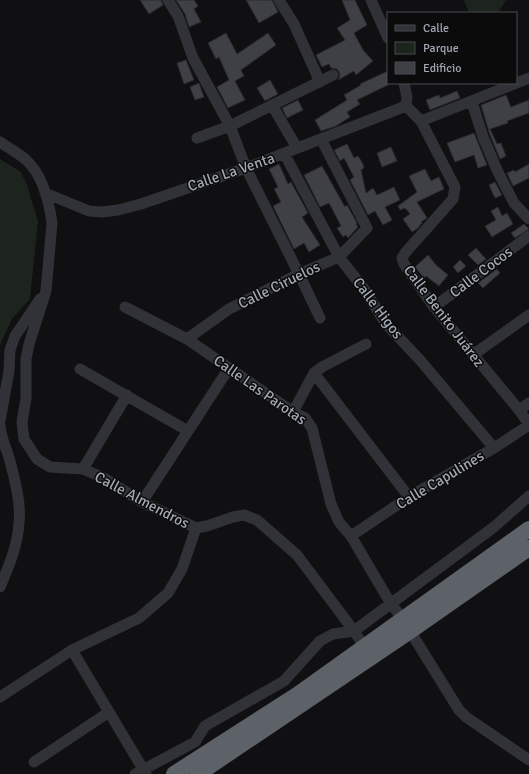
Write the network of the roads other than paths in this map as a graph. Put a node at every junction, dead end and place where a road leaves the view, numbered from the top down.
1 (168, 0) edge
2 (279, 0) edge
3 (371, 0) edge
4 (387, 36) edge
5 (333, 75) dead end
6 (529, 78) edge
7 (320, 82) junction
8 (517, 83) edge
9 (404, 84) edge
10 (515, 84) edge
11 (406, 102) junction
12 (472, 102) junction
13 (272, 105) junction
14 (421, 122) junction
15 (230, 126) junction
16 (197, 138) dead end
17 (321, 139) junction
18 (0, 142) edge
19 (297, 148) junction
20 (284, 153) junction
21 (246, 168) junction
22 (45, 193) junction
23 (529, 219) edge
24 (529, 236) edge
25 (339, 257) junction
26 (299, 274) junction
27 (46, 291) junction
28 (125, 307) dead end
29 (434, 307) junction
30 (529, 315) edge
31 (320, 318) dead end
32 (187, 339) junction
33 (366, 344) dead end
34 (473, 355) junction
35 (229, 368) junction
36 (80, 369) dead end
37 (314, 373) junction
38 (127, 395) junction
39 (529, 403) edge
40 (519, 410) junction
41 (293, 412) junction
42 (0, 421) edge
43 (529, 424) edge
44 (0, 426) edge
45 (188, 431) junction
46 (494, 448) junction
47 (83, 470) junction
48 (529, 496) edge
49 (409, 497) junction
50 (142, 502) junction
51 (196, 528) junction
52 (529, 529) edge
53 (351, 536) junction
54 (529, 548) edge
55 (2, 575) edge
56 (0, 587) edge
57 (391, 604) junction
58 (407, 625) junction
59 (354, 631) junction
60 (364, 646) junction
61 (72, 650) junction
62 (0, 697) edge
63 (109, 712) junction
64 (529, 760) edge
65 (34, 762) dead end
66 (142, 772) edge
67 (174, 774) edge
68 (198, 774) edge

1 - 15 street
2 - 7 street
3 - 4 street
5 - 7 street
6 - 8 street
7 - 13 street
9 - 11 street
10 - 12 street
11 - 14 street, Calle Benito Juárez
11 - 17 street, Calle La Venta
12 - 14 street
12 - 23 street
13 - 15 street
13 - 19 street
14 - 29 street, Calle Benito Juárez
15 - 16 street
15 - 21 street
17 - 19 street, Calle La Venta
17 - 25 street, Calle Ciruelos
18 - 22 street, Calle Almendros
19 - 20 street, Calle La Venta
20 - 21 street, Calle La Venta
20 - 25 street, Calle Higos
21 - 22 street, Calle La Venta
21 - 26 street
22 - 27 street, Calle Almendros
24 - 29 street, Calle Cocos
25 - 26 street, Calle Ciruelos
25 - 46 street, Calle Higos
26 - 31 street
26 - 32 street, Calle Ciruelos
27 - 42 street
27 - 47 street, Calle Almendros
28 - 32 street, Calle Las Parotas
29 - 34 street, Calle Benito Juárez
30 - 34 street
32 - 35 street, Calle Las Parotas
33 - 37 street
34 - 40 street, Calle Benito Juárez
35 - 41 street, Calle Las Parotas
35 - 45 street
36 - 38 street
37 - 41 street
37 - 49 street
38 - 45 street
38 - 47 street
39 - 40 street
40 - 43 street, Calle Benito Juárez
41 - 53 street, Calle Las Parotas
43 - 46 street, Calle Capulines
44 - 55 street
45 - 50 street
46 - 49 street, Calle Capulines
47 - 50 street, Calle Almendros
48 - 57 street
49 - 53 street, Calle Capulines
50 - 51 street, Calle Almendros
51 - 59 street, Calle Almendros
51 - 61 street
52 - 58 highway
53 - 57 street, Calle Las Parotas
54 - 58 highway
55 - 56 street
57 - 58 street, Calle Las Parotas
57 - 59 street
58 - 60 highway
58 - 64 street, Calle Las Parotas
58 - 68 highway
59 - 60 street, Calle Almendros
59 - 66 street
60 - 67 highway
61 - 62 street
61 - 63 street
63 - 65 street
63 - 66 street

